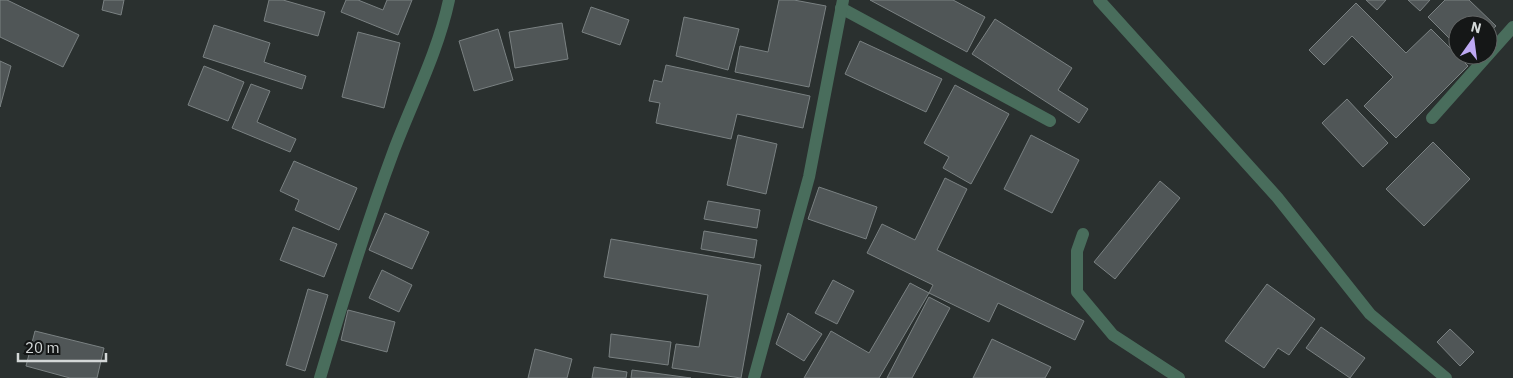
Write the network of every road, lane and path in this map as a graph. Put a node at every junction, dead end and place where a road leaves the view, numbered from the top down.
1 (449, 0) edge
2 (1100, 0) edge
3 (842, 4) edge
4 (1513, 27) edge
5 (1432, 118) dead end
6 (1050, 121) dead end
7 (1083, 234) dead end
8 (320, 378) edge
9 (754, 378) edge
10 (1179, 378) edge
11 (1446, 378) edge

1 - 8 street
2 - 11 street
3 - 6 street
3 - 9 street
4 - 5 street
7 - 10 street

